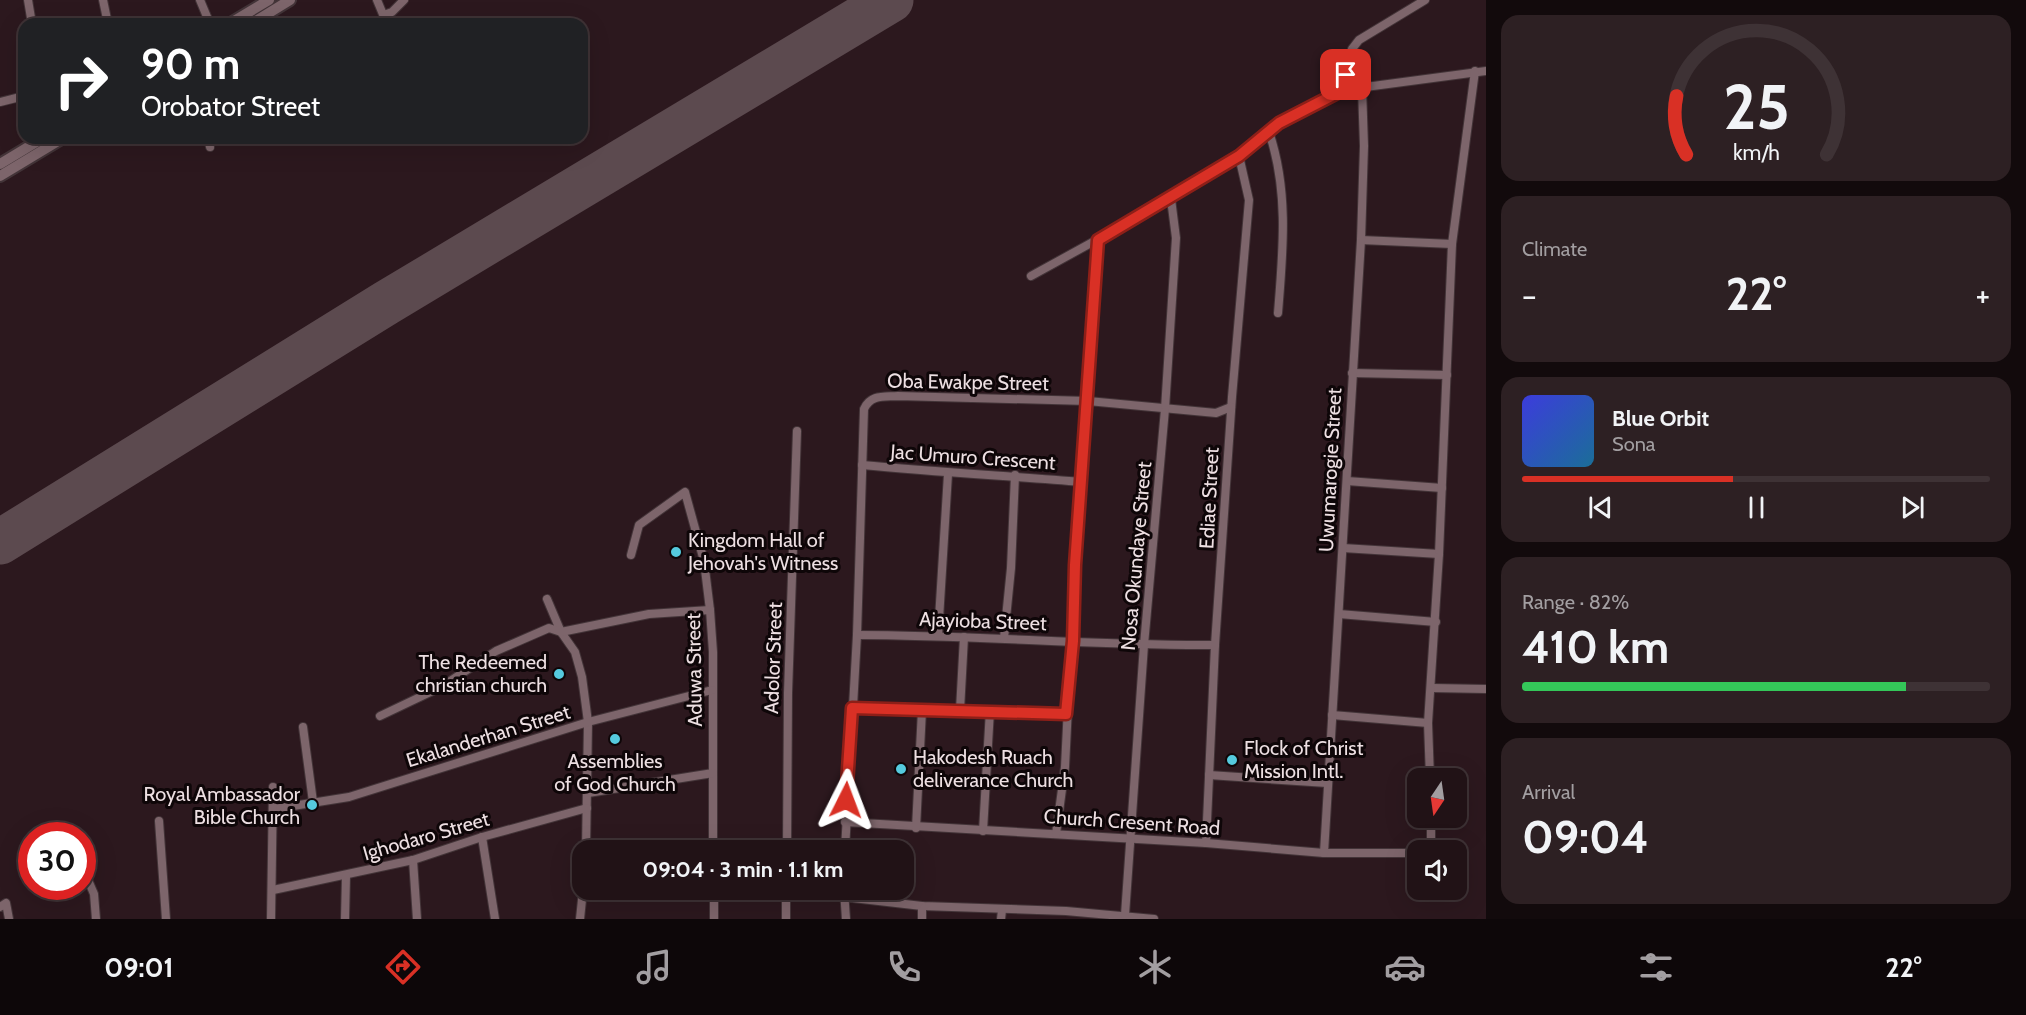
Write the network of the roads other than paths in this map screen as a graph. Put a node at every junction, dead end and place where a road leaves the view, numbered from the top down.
1 (28, 0) edge
2 (103, 0) edge
3 (200, 0) edge
4 (269, 0) edge
5 (290, 0) edge
6 (377, 0) edge
7 (404, 0) edge
8 (1425, 0) edge
9 (384, 15) junction
10 (31, 18) edge
11 (107, 18) edge
12 (208, 18) edge
13 (239, 18) edge
14 (261, 18) edge
15 (385, 18) edge
16 (1475, 71) junction
17 (1486, 71) edge
18 (1362, 88) junction
19 (1343, 90) junction
20 (18, 98) edge
21 (0, 102) edge
22 (1269, 132) junction
23 (33, 144) edge
24 (53, 144) edge
25 (209, 144) edge
26 (210, 147) dead end
27 (1239, 156) junction
28 (0, 165) edge
29 (0, 176) edge
30 (1171, 199) junction
31 (1098, 240) junction
32 (1361, 240) junction
33 (1452, 244) junction
34 (1031, 276) dead end
35 (1278, 313) dead end
36 (1352, 373) junction
37 (1447, 375) junction
38 (1088, 401) junction
39 (1231, 407) junction
40 (1166, 409) junction
41 (797, 431) dead end
42 (862, 465) junction
43 (948, 474) junction
44 (1015, 475) junction
45 (1347, 481) junction
46 (1082, 482) junction
47 (1442, 488) junction
48 (1343, 548) junction
49 (1439, 554) junction
50 (631, 555) dead end
51 (547, 598) dead end
52 (710, 610) junction
53 (1339, 614) junction
54 (1436, 622) junction
55 (561, 632) junction
56 (857, 635) junction
57 (938, 635) junction
58 (963, 637) junction
59 (1004, 638) junction
60 (1073, 641) junction
61 (1144, 645) junction
62 (1215, 645) junction
63 (1432, 688) junction
64 (1486, 689) edge
65 (712, 690) junction
66 (852, 708) junction
67 (922, 710) junction
68 (960, 710) junction
69 (990, 711) junction
70 (1066, 714) junction
71 (1332, 715) junction
72 (380, 716) dead end
73 (588, 722) junction
74 (1428, 723) junction
75 (303, 727) dead end
76 (1430, 768) edge
77 (713, 773) junction
78 (1209, 775) junction
79 (1327, 783) junction
80 (273, 787) dead end
81 (588, 793) junction
82 (313, 802) junction
83 (587, 808) junction
84 (274, 809) junction
85 (159, 820) dead end
86 (845, 822) junction
87 (916, 828) junction
88 (983, 831) junction
89 (1056, 834) junction
90 (482, 837) junction
91 (586, 840) edge
92 (713, 840) edge
93 (787, 840) edge
94 (845, 840) edge
95 (1131, 840) junction
96 (1206, 843) junction
97 (1324, 853) junction
98 (1407, 853) edge
99 (413, 860) junction
100 (346, 876) junction
101 (273, 890) junction
102 (94, 900) edge
103 (582, 900) edge
104 (714, 900) edge
105 (786, 900) edge
106 (845, 900) edge
107 (886, 900) edge
108 (3, 905) edge
109 (922, 906) junction
110 (1002, 910) junction
111 (1066, 915) edge
112 (1125, 915) junction
113 (9, 919) edge
114 (96, 919) edge
115 (166, 919) edge
116 (271, 919) edge
117 (345, 919) edge
118 (417, 919) edge
119 (495, 919) edge
120 (580, 919) edge
121 (714, 919) edge
122 (786, 919) edge
123 (846, 919) edge
124 (922, 919) edge
125 (1001, 919) edge
126 (1154, 919) edge

1 - 10 street
2 - 11 street
3 - 12 street
4 - 13 main road
5 - 14 main road
6 - 9 street
7 - 9 street
8 - 19 street
9 - 15 street
16 - 17 street
16 - 18 street
16 - 33 street
18 - 19 street
18 - 32 street, Uwumarogie Street
19 - 22 street
20 - 21 street
22 - 27 street
22 - 35 street
23 - 28 main road
24 - 29 main road
25 - 26 street
27 - 30 street
27 - 39 street, Ediae Street
30 - 31 street
30 - 40 street, Nosa Okundaye Street
31 - 34 street
31 - 38 street
32 - 33 street
32 - 36 street, Uwumarogie Street
33 - 37 street
36 - 37 street
36 - 45 street, Uwumarogie Street
37 - 47 street
38 - 40 street
38 - 42 street, Oba Ewakpe Street
38 - 46 street
39 - 40 street
39 - 62 street, Ediae Street
40 - 61 street, Nosa Okundaye Street
41 - 93 street, Adolor Street
42 - 43 street, Jac Umuro Crescent
42 - 56 street, Oba Ewakpe Street
43 - 44 street, Jac Umuro Crescent
43 - 57 street
44 - 46 street, Jac Umuro Crescent
44 - 59 street
45 - 47 street
45 - 48 street, Uwumarogie Street
46 - 60 street
47 - 49 street
48 - 49 street
48 - 53 street, Uwumarogie Street
49 - 54 street
50 - 52 street, Aduwa Street
51 - 55 street
52 - 55 street
52 - 65 street, Aduwa Street
53 - 54 street
53 - 71 street, Uwumarogie Street
54 - 63 street
55 - 72 street
55 - 73 street
56 - 57 street, Ajayioba Street
56 - 66 street, Oba Ewakpe Street
57 - 58 street, Ajayioba Street
58 - 59 street, Ajayioba Street
58 - 68 street
59 - 60 street, Ajayioba Street
60 - 61 street, Ajayioba Street
60 - 70 street
61 - 62 street, Ajayioba Street
61 - 95 street, Nosa Okundaye Street
62 - 78 street, Ediae Street
63 - 64 street
63 - 74 street
65 - 73 street, Ekalanderhan Street
65 - 77 street, Aduwa Street
66 - 67 street
66 - 86 street, Oba Ewakpe Street
67 - 68 street
67 - 87 street
68 - 69 street
69 - 70 street
69 - 88 street
70 - 89 street
71 - 74 street
71 - 79 street, Uwumarogie Street
73 - 81 street
73 - 82 street, Ekalanderhan Street
74 - 76 street
75 - 82 street
77 - 81 street
77 - 92 street, Aduwa Street
78 - 79 street
78 - 96 street, Ediae Street
79 - 97 street, Uwumarogie Street
80 - 84 street
81 - 83 street
82 - 84 street, Ekalanderhan Street
83 - 90 street, Ighodaro Street
83 - 91 street
84 - 101 street
85 - 115 street
86 - 87 street, Church Cresent Road
86 - 94 street, Oba Ewakpe Street
87 - 88 street, Church Cresent Road
88 - 89 street, Church Cresent Road
89 - 95 street, Church Cresent Road
90 - 99 street, Ighodaro Street
90 - 119 street
95 - 96 street, Church Cresent Road
95 - 112 street, Nosa Okundaye Street
96 - 97 street, Church Cresent Road
97 - 98 street, Church Cresent Road
99 - 100 street, Ighodaro Street
99 - 118 street
100 - 101 street, Ighodaro Street
100 - 117 street
101 - 116 street
102 - 114 street
103 - 120 street
104 - 121 street
105 - 122 street
106 - 123 street
107 - 109 street
108 - 113 street
109 - 110 street
109 - 124 street
110 - 111 street
110 - 125 street
111 - 112 street
112 - 126 street

